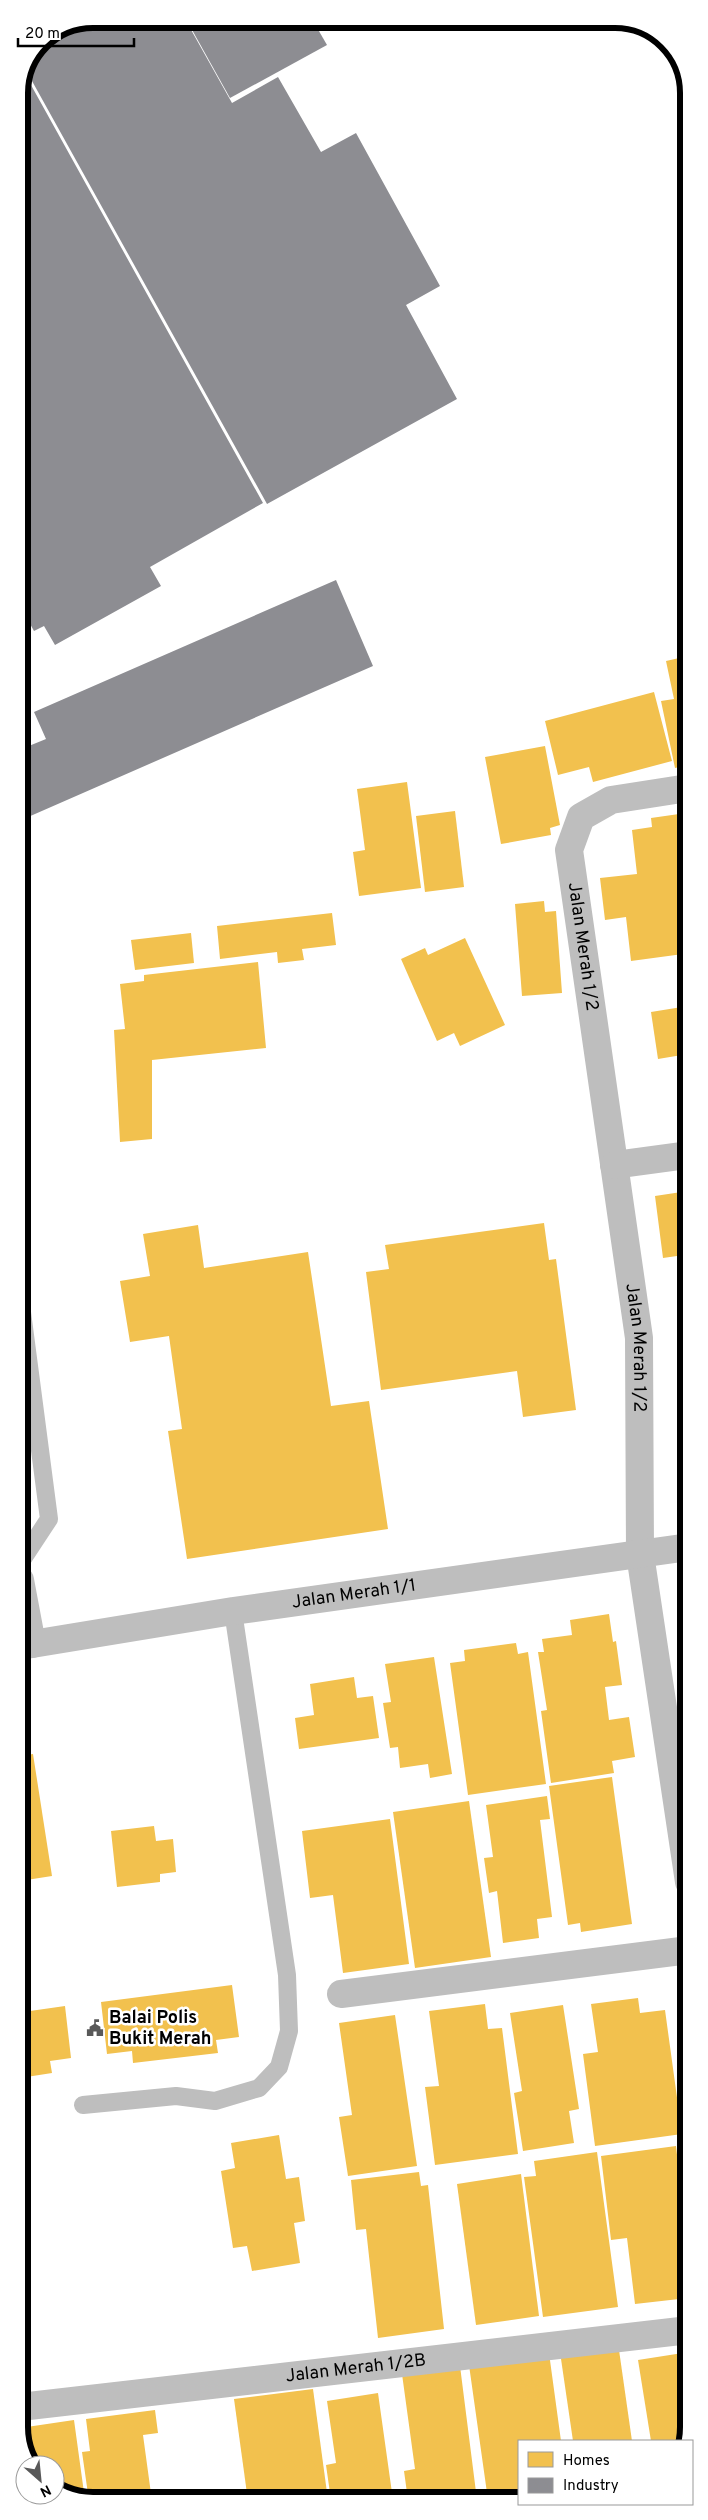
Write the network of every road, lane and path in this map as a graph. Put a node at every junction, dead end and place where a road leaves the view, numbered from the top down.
1 (680, 789) edge
2 (680, 1156) edge
3 (614, 1165) junction
4 (28, 1358) edge
5 (680, 1548) edge
6 (28, 1551) edge
7 (640, 1554) junction
8 (233, 1611) junction
9 (28, 1645) edge
10 (680, 1822) edge
11 (680, 1951) edge
12 (341, 1994) dead end
13 (83, 2105) dead end
14 (680, 2331) edge
15 (28, 2406) edge

1 - 3 street, Jalan Merah 1/2
2 - 3 street
3 - 7 street, Jalan Merah 1/2
4 - 6 lane
5 - 7 street, Jalan Merah 1/1
7 - 8 street, Jalan Merah 1/1
7 - 10 street, Jalan Merah 1/2
8 - 9 street, Jalan Merah 1/1
8 - 13 lane
11 - 12 street
14 - 15 street, Jalan Merah 1/2B

